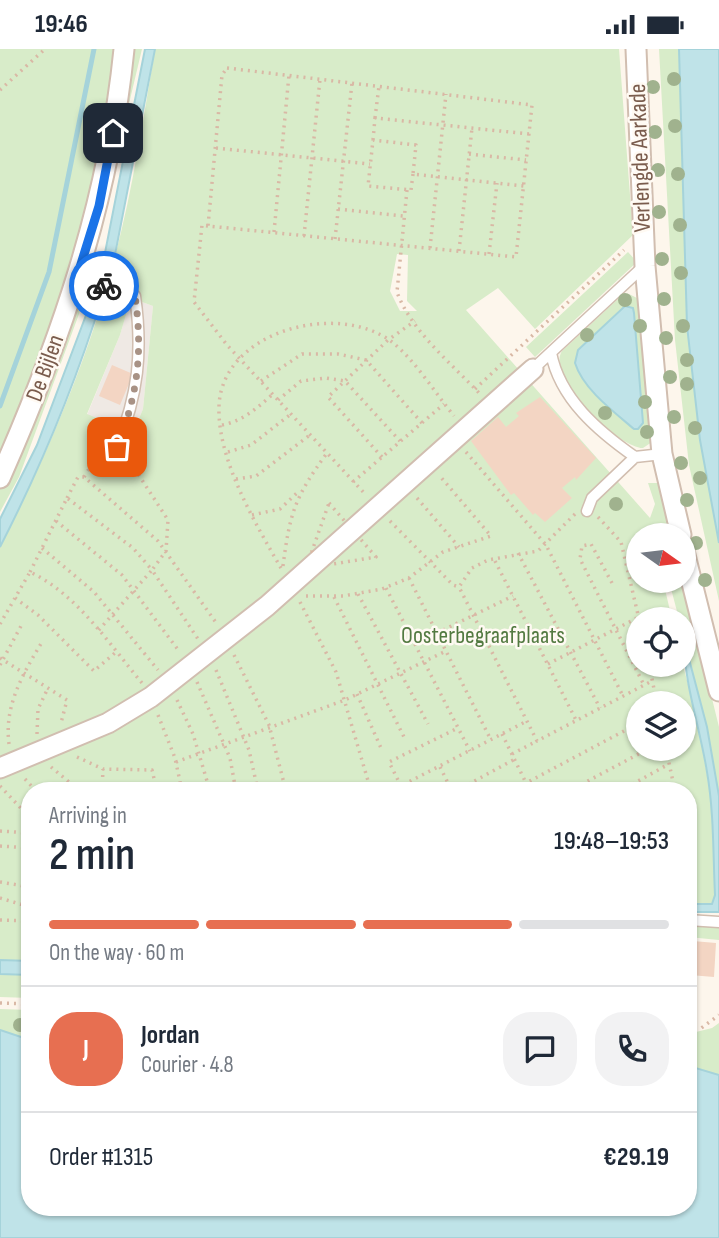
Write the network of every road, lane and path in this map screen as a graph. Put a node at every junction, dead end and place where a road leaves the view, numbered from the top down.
1 (44, 49) edge
2 (124, 49) edge
3 (636, 49) edge
4 (289, 75) junction
5 (320, 79) junction
6 (352, 83) junction
7 (379, 86) junction
8 (0, 90) edge
9 (446, 94) junction
10 (375, 118) junction
11 (442, 125) junction
12 (472, 128) junction
13 (529, 134) junction
14 (373, 140) junction
15 (215, 148) junction
16 (469, 154) junction
17 (282, 155) junction
18 (313, 158) junction
19 (526, 160) junction
20 (343, 161) junction
21 (370, 164) junction
22 (413, 174) junction
23 (437, 176) junction
24 (466, 179) junction
25 (497, 183) junction
26 (524, 186) junction
27 (407, 190) junction
28 (338, 209) junction
29 (404, 216) junction
30 (208, 226) junction
31 (644, 232) junction
32 (274, 233) junction
33 (304, 236) junction
34 (335, 239) junction
35 (400, 245) junction
36 (430, 248) junction
37 (459, 251) junction
38 (489, 254) junction
39 (645, 266) junction
40 (77, 277) junction
41 (415, 321) junction
42 (388, 340) junction
43 (551, 353) junction
44 (240, 359) junction
45 (366, 361) junction
46 (533, 369) joint
47 (261, 381) junction
48 (345, 381) junction
49 (475, 389) junction
50 (273, 394) junction
51 (278, 400) junction
52 (444, 404) junction
53 (492, 408) junction
54 (291, 414) junction
55 (422, 423) junction
56 (222, 425) junction
57 (310, 435) junction
58 (461, 435) junction
59 (400, 441) junction
60 (117, 447) junction
61 (227, 452) junction
62 (327, 453) junction
63 (662, 454) junction
64 (382, 457) junction
65 (635, 457) junction
66 (429, 464) junction
67 (84, 477) junction
68 (0, 478) edge
69 (236, 479) junction
70 (353, 482) junction
71 (405, 485) junction
72 (300, 491) junction
73 (67, 498) junction
74 (378, 509) junction
75 (587, 511) junction
76 (252, 515) junction
77 (56, 521) junction
78 (678, 523) edge
79 (546, 545) junction
80 (459, 547) junction
81 (42, 548) junction
82 (166, 551) junction
83 (518, 553) junction
84 (495, 561) dead end
85 (431, 562) junction
86 (152, 570) junction
87 (30, 572) junction
88 (287, 577) junction
89 (409, 578) junction
90 (612, 583) dead end
91 (459, 587) junction
92 (386, 588) junction
93 (136, 592) junction
94 (694, 593) edge
95 (358, 594) junction
96 (513, 596) junction
97 (334, 597) junction
98 (15, 598) junction
99 (636, 607) edge
100 (114, 614) junction
101 (473, 615) junction
102 (626, 623) edge
103 (0, 624) edge
104 (21, 627) dead end
105 (615, 628) junction
106 (98, 631) junction
107 (437, 633) junction
108 (225, 639) junction
109 (594, 639) junction
110 (41, 642) dead end
111 (446, 651) junction
112 (116, 652) junction
113 (570, 652) junction
114 (207, 653) junction
115 (424, 661) junction
116 (548, 664) junction
117 (0, 665) edge
118 (189, 668) junction
119 (401, 673) junction
120 (651, 677) edge
121 (652, 681) junction
122 (168, 684) junction
123 (378, 685) junction
124 (644, 685) junction
125 (654, 691) edge
126 (719, 691) edge
127 (357, 694) junction
128 (623, 696) junction
129 (151, 697) junction
130 (345, 699) junction
131 (600, 708) junction
132 (576, 720) junction
133 (527, 721) junction
134 (428, 724) dead end
135 (458, 728) junction
136 (270, 729) junction
137 (626, 730) edge
138 (502, 734) junction
139 (404, 737) dead end
140 (245, 738) junction
141 (491, 740) junction
142 (537, 741) junction
143 (226, 746) junction
144 (380, 748) dead end
145 (470, 751) junction
146 (512, 754) junction
147 (200, 755) junction
148 (515, 759) junction
149 (626, 761) edge
150 (668, 761) edge
151 (176, 762) junction
152 (669, 764) junction
153 (7, 765) edge
154 (440, 767) junction
155 (103, 769) dead end
156 (26, 782) edge
157 (102, 782) edge
158 (181, 782) edge
159 (208, 782) edge
160 (234, 782) edge
161 (256, 782) edge
162 (284, 782) edge
163 (368, 782) edge
164 (399, 782) edge
165 (411, 782) edge
166 (449, 782) edge
167 (471, 782) edge
168 (526, 782) edge
169 (528, 782) edge
170 (586, 782) edge
171 (636, 782) edge
172 (673, 782) edge
173 (0, 786) edge
174 (21, 808) edge
175 (0, 826) edge
176 (0, 831) edge
177 (6, 832) junction
178 (21, 833) edge
179 (0, 846) edge
180 (21, 847) edge
181 (0, 882) edge
182 (21, 886) edge
183 (0, 898) edge
184 (21, 904) edge
185 (0, 920) edge
186 (21, 921) edge
187 (697, 921) edge
188 (719, 922) edge
189 (0, 1003) edge
190 (21, 1004) edge
191 (719, 1015) edge
192 (697, 1029) edge

1 - 8 path
2 - 40 street, De Bijlen
3 - 31 street, Verlengde Aarkade
4 - 5 path
4 - 15 path
4 - 17 path
5 - 6 path
5 - 18 path
6 - 7 path
6 - 20 path
7 - 9 path
7 - 10 path
9 - 11 path
9 - 13 path
10 - 11 path
10 - 14 path
11 - 12 path
11 - 23 path
12 - 13 path
12 - 16 path
13 - 19 path
14 - 21 path
14 - 22 path
15 - 17 path
15 - 30 path
16 - 19 path
16 - 24 path
17 - 18 path
17 - 32 path
18 - 20 path
18 - 33 path
19 - 26 path
20 - 21 path
20 - 28 path
21 - 27 path
22 - 23 path
22 - 27 path
23 - 24 path
23 - 36 path
24 - 25 path
24 - 37 path
25 - 26 path
25 - 38 path
26 - 38 path
27 - 29 path
28 - 29 path
28 - 34 path
29 - 35 path
30 - 32 path
30 - 44 path
31 - 39 street, Verlengde Aarkade
31 - 49 path
32 - 33 path
33 - 34 path
34 - 35 path
35 - 36 path
35 - 41 path
36 - 37 path
37 - 38 path
39 - 43 lane, Verlengde Aarkade
39 - 63 street, Verlengde Aarkade
40 - 60 lane
40 - 68 street, De Bijlen
41 - 42 path
41 - 49 path
42 - 44 path
42 - 45 path
42 - 52 path
43 - 46 lane, Verlengde Aarkade
43 - 65 lane
44 - 47 path
44 - 56 path
45 - 47 path
45 - 48 path
45 - 55 path
46 - 53 street
47 - 50 path
48 - 51 path
48 - 59 path
48 - 64 path
49 - 53 path
50 - 51 path
50 - 56 path
51 - 54 path
52 - 55 path
52 - 58 path
53 - 58 street
54 - 57 path
54 - 61 path
55 - 59 path
56 - 61 path
57 - 62 path
57 - 69 path
58 - 66 street
58 - 79 path
59 - 64 path
60 - 67 path
60 - 82 path
61 - 69 path
62 - 70 path
62 - 72 path
63 - 65 lane
63 - 78 street, Verlengde Aarkade
64 - 70 path
65 - 75 lane
66 - 71 street
66 - 80 path
67 - 73 path
67 - 82 path
69 - 76 path
70 - 74 path
71 - 74 street
71 - 80 path
72 - 76 path
72 - 88 path
73 - 77 path
73 - 86 path
74 - 85 path
74 - 88 street
75 - 79 path
75 - 99 path
76 - 88 path
77 - 81 path
77 - 93 path
79 - 83 path
79 - 109 path
80 - 85 path
81 - 87 path
81 - 100 path
82 - 86 path
82 - 108 path
83 - 91 path
83 - 113 path
84 - 96 path
85 - 89 path
85 - 91 path
86 - 93 path
86 - 114 path
87 - 98 path
87 - 106 path
88 - 108 street
89 - 92 path
89 - 107 path
90 - 105 path
91 - 101 path
92 - 95 path
92 - 115 path
93 - 100 path
93 - 118 path
94 - 126 street
95 - 97 path
95 - 119 path
96 - 101 path
96 - 116 path
97 - 123 path
97 - 130 path
98 - 103 path
98 - 112 path
100 - 106 path
100 - 122 path
101 - 107 path
101 - 133 path
102 - 105 path
104 - 117 path
105 - 109 path
105 - 124 path
106 - 112 path
107 - 111 path
108 - 114 street
108 - 136 path
109 - 113 path
109 - 128 path
110 - 153 path
111 - 115 path
111 - 141 path
112 - 129 path
113 - 116 path
113 - 131 path
114 - 118 street
114 - 140 path
115 - 119 path
115 - 135 path
116 - 132 path
118 - 122 street
118 - 143 path
119 - 123 path
119 - 134 path
120 - 121 path
121 - 124 path
121 - 125 path
122 - 129 street
122 - 147 path
123 - 127 path
123 - 139 path
124 - 128 path
127 - 130 path
127 - 144 path
128 - 131 path
129 - 151 path
129 - 153 street
130 - 136 path
130 - 163 path
131 - 132 path
132 - 142 path
133 - 138 path
133 - 142 path
135 - 145 path
135 - 164 path
136 - 140 path
136 - 162 path
137 - 169 path
138 - 141 path
138 - 146 path
140 - 143 path
140 - 161 path
141 - 145 path
142 - 146 path
143 - 147 path
143 - 160 path
145 - 154 path
146 - 148 path
147 - 151 path
147 - 159 path
148 - 167 path
148 - 168 path
149 - 170 path
150 - 152 path
151 - 158 path
152 - 171 path
152 - 172 path
153 - 156 path
154 - 165 path
154 - 166 path
155 - 157 path
173 - 174 path
175 - 177 path
176 - 177 path
177 - 178 path
179 - 180 path
181 - 182 path
183 - 184 path
185 - 186 path
187 - 188 lane
189 - 190 path
191 - 192 path

